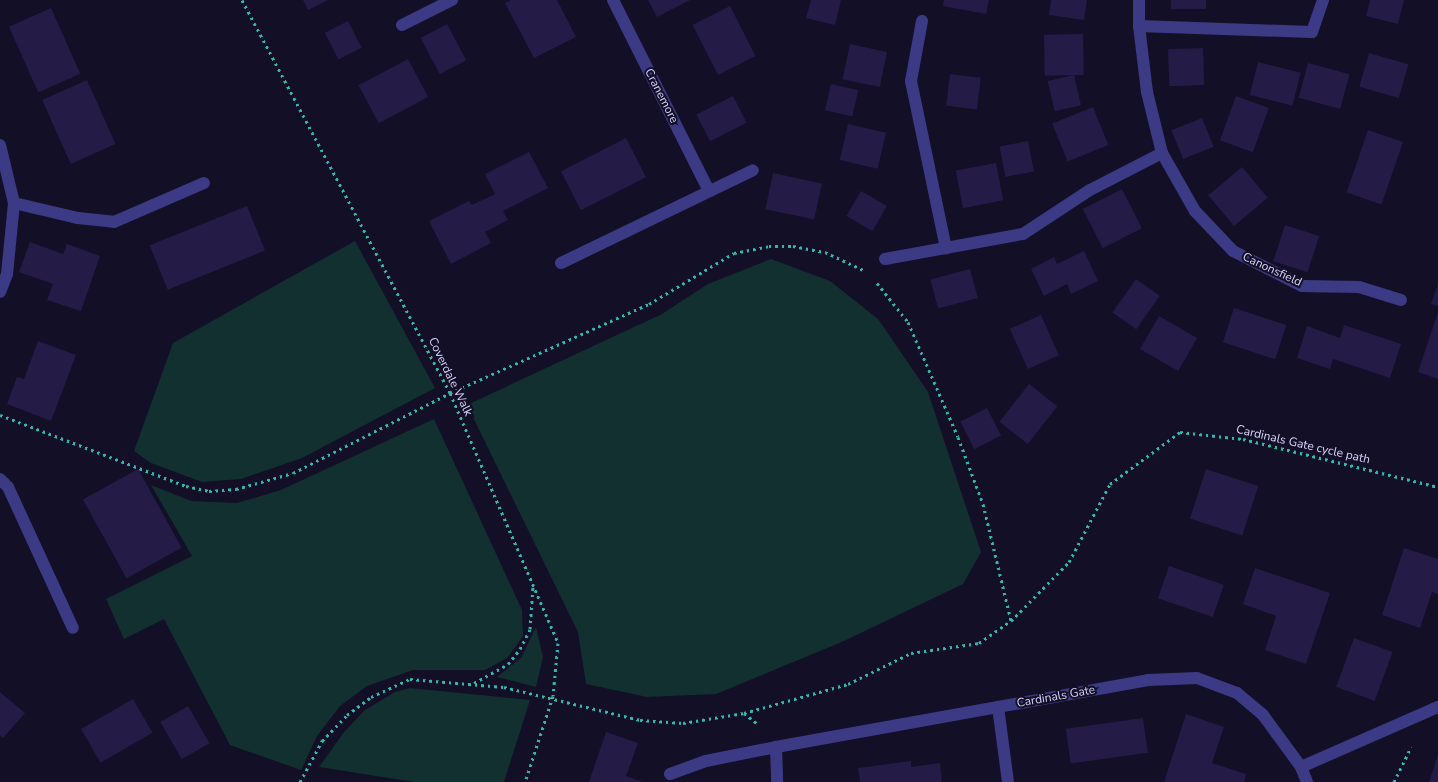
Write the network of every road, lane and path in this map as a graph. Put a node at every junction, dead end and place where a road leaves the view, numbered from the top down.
1 (242, 0) edge
2 (452, 0) edge
3 (613, 0) edge
4 (1139, 0) edge
5 (1323, 0) edge
6 (922, 21) dead end
7 (402, 25) dead end
8 (1139, 26) junction
9 (0, 145) edge
10 (1162, 153) junction
11 (753, 170) dead end
12 (204, 183) dead end
13 (709, 191) junction
14 (14, 203) junction
15 (946, 248) junction
16 (885, 259) dead end
17 (561, 263) dead end
18 (870, 273) dead end
19 (875, 280) dead end
20 (0, 292) edge
21 (1401, 300) dead end
22 (450, 393) junction
23 (0, 415) edge
24 (0, 479) edge
25 (1438, 488) edge
26 (533, 585) junction
27 (1011, 621) junction
28 (73, 628) dead end
29 (473, 683) junction
30 (553, 696) junction
31 (1438, 707) edge
32 (998, 708) junction
33 (776, 747) junction
34 (1301, 767) junction
35 (670, 774) dead end
36 (300, 782) edge
37 (525, 782) edge
38 (778, 782) edge
39 (1008, 782) edge
40 (1307, 782) edge

1 - 22 path, Coverdale Walk
2 - 7 street
3 - 13 street, Cranemore
4 - 8 street, Canonsfield
5 - 8 street
6 - 15 street
8 - 10 street, Canonsfield
9 - 14 street
10 - 15 street
10 - 21 street, Canonsfield
11 - 13 street
12 - 14 street
13 - 17 street
14 - 20 street
15 - 16 street
18 - 22 path
19 - 27 path
22 - 23 path
22 - 26 path, Coverdale Walk
24 - 28 street
25 - 27 path, Cardinals Gate cycle path
26 - 29 path
26 - 30 path, Coverdale Walk
27 - 30 path, Cardinals Gate cycle path
29 - 30 path, Cardinals Gate cycle path
29 - 36 path, Cardinals Gate cycle path
30 - 37 path, Coverdale Walk
31 - 34 street
32 - 33 street, Cardinals Gate
32 - 34 street, Cardinals Gate
32 - 39 street
33 - 35 street, Cardinals Gate
33 - 38 street
34 - 40 street, Cardinals Gate

